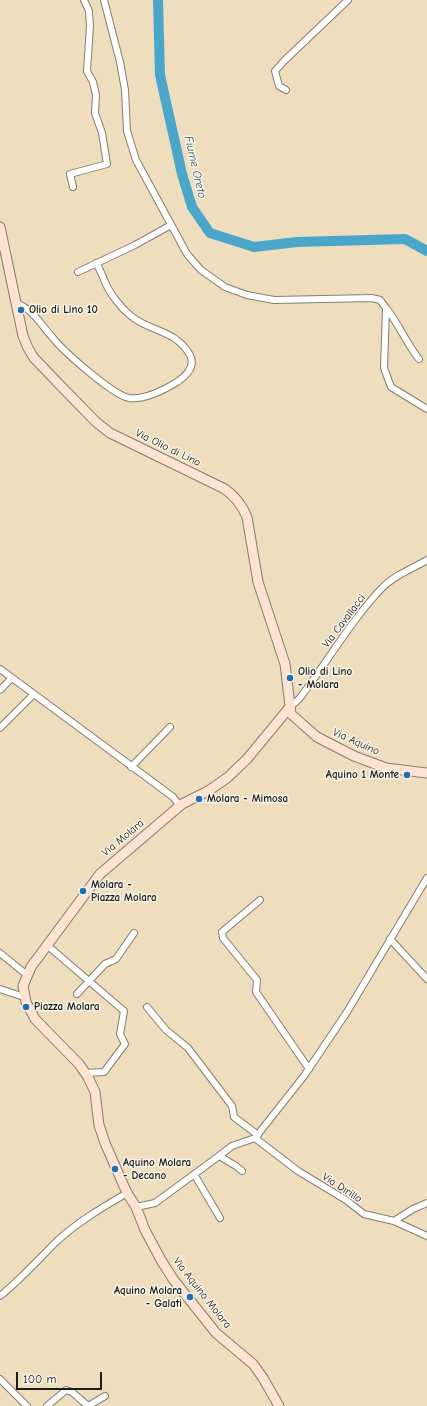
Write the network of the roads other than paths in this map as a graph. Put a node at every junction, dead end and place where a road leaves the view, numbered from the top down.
1 (84, 0) edge
2 (104, 0) edge
3 (348, 0) edge
4 (286, 90) dead end
5 (73, 187) dead end
6 (171, 224) junction
7 (0, 227) edge
8 (96, 263) junction
9 (78, 272) dead end
10 (16, 303) junction
11 (386, 308) junction
12 (419, 359) dead end
13 (427, 409) edge
14 (427, 560) edge
15 (0, 669) edge
16 (12, 678) junction
17 (0, 690) edge
18 (34, 694) junction
19 (289, 708) junction
20 (170, 727) dead end
21 (0, 728) edge
22 (132, 767) junction
23 (427, 772) edge
24 (180, 806) junction
25 (427, 878) edge
26 (260, 900) dead end
27 (134, 933) dead end
28 (390, 939) junction
29 (48, 946) junction
30 (0, 953) edge
31 (27, 975) junction
32 (427, 979) edge
33 (89, 981) junction
34 (0, 989) edge
35 (77, 994) dead end
36 (24, 997) junction
37 (147, 1007) dead end
38 (309, 1069) junction
39 (86, 1073) junction
40 (257, 1137) junction
41 (219, 1156) junction
42 (242, 1171) dead end
43 (194, 1174) junction
44 (127, 1193) junction
45 (427, 1203) edge
46 (136, 1207) junction
47 (220, 1218) dead end
48 (394, 1221) junction
49 (427, 1236) edge
50 (0, 1296) edge
51 (0, 1379) edge
52 (105, 1396) dead end
53 (27, 1406) edge
54 (47, 1406) edge
55 (88, 1406) edge
56 (278, 1406) edge

1 - 5 street
2 - 6 street
3 - 4 street
6 - 8 street
6 - 11 street
7 - 10 street, Via Olio di Lino
8 - 9 street
8 - 10 street
10 - 19 street, Via Olio di Lino
11 - 12 street
11 - 13 street
14 - 19 street, Via Cavallacci
15 - 16 street
16 - 17 street
16 - 18 street
18 - 21 street
18 - 22 street
19 - 23 street, Via Aquino
19 - 24 street, Via Molara
20 - 22 street
22 - 24 street
24 - 29 street, Via Molara
25 - 28 street
26 - 38 street
27 - 33 street
28 - 32 street
28 - 38 street
29 - 31 street, Via Molara
29 - 33 street
30 - 31 street
31 - 36 street, Via Molara
33 - 35 street
33 - 39 street
34 - 36 street
36 - 39 street, Via Aquino Molara
37 - 40 street, Via Dirillo
38 - 40 street
39 - 44 street, Via Aquino Molara
40 - 41 street
40 - 48 street, Via Dirillo
41 - 42 street
41 - 43 street
43 - 46 street
43 - 47 street
44 - 46 street, Via Aquino Molara
44 - 50 street
45 - 48 street
46 - 56 street, Via Aquino Molara
48 - 49 street, Via Dirillo
51 - 53 street
52 - 55 street
54 - 55 street

